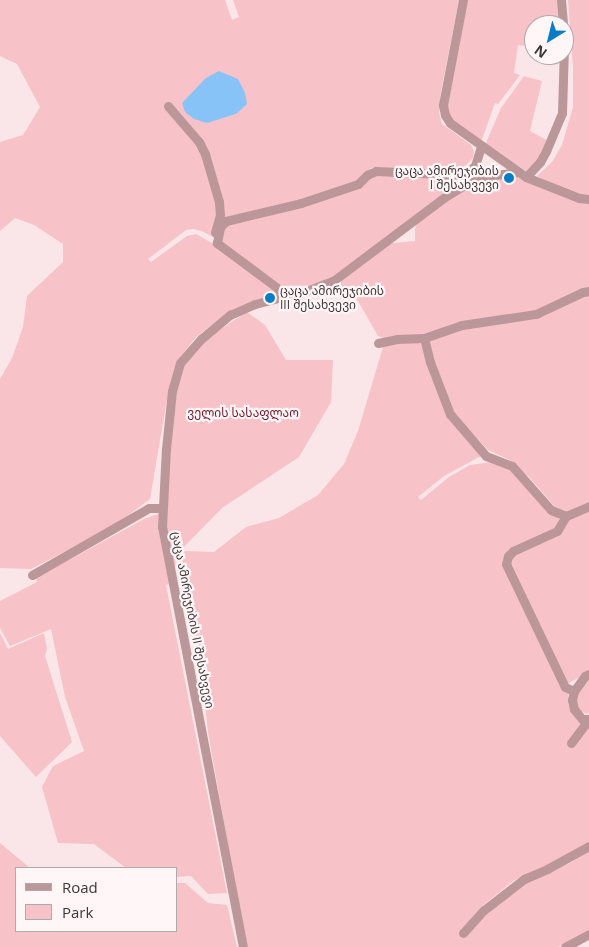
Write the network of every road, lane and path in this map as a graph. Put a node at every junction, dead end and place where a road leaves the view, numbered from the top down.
1 (463, 0) edge
2 (561, 0) edge
3 (562, 15) edge
4 (563, 65) edge
5 (168, 106) dead end
6 (481, 146) junction
7 (523, 174) junction
8 (589, 200) edge
9 (217, 243) junction
10 (589, 291) edge
11 (285, 297) junction
12 (424, 338) junction
13 (378, 342) dead end
14 (589, 506) edge
15 (162, 508) junction
16 (566, 516) junction
17 (32, 575) dead end
18 (589, 674) edge
19 (574, 691) junction
20 (589, 719) edge
21 (571, 743) dead end
22 (589, 846) edge
23 (464, 933) dead end
24 (589, 934) edge
25 (243, 947) edge
26 (565, 947) edge

1 - 6 street
2 - 3 street
4 - 7 street
5 - 9 street
6 - 7 street
6 - 9 street
7 - 8 street
7 - 11 street, ცაცა ამირეჯიბის II შესახვევი
9 - 11 street
10 - 12 street
11 - 15 street, ცაცა ამირეჯიბის II შესახვევი
12 - 13 street
12 - 16 street
14 - 16 street
15 - 17 street
15 - 25 street, ცაცა ამირეჯიბის II შესახვევი
16 - 19 street
18 - 19 street
19 - 20 street
20 - 21 street
22 - 23 street
24 - 26 street

